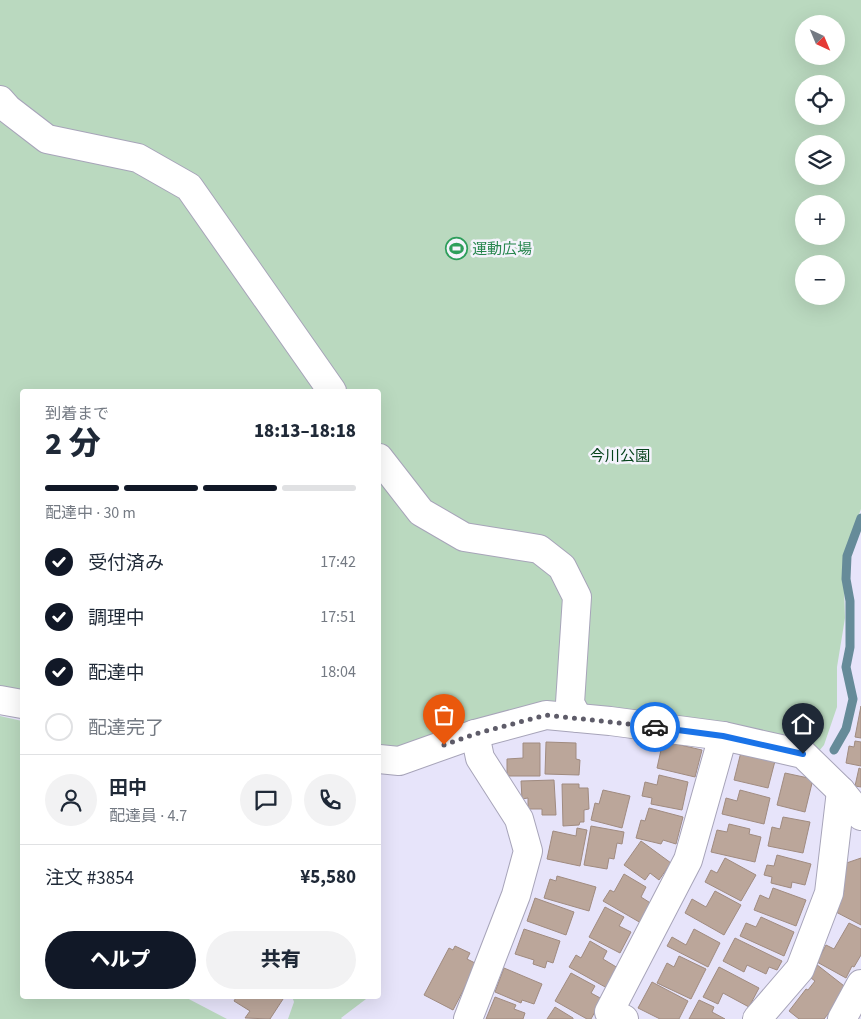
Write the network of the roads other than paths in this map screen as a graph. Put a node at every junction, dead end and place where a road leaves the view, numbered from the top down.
1 (0, 100) edge
2 (331, 389) edge
3 (381, 461) edge
4 (0, 700) edge
5 (20, 704) edge
6 (578, 718) junction
7 (475, 734) junction
8 (723, 736) junction
9 (381, 759) edge
10 (841, 790) junction
11 (861, 816) edge
12 (861, 984) edge
13 (468, 1019) edge
14 (624, 1019) edge
15 (757, 1019) edge
16 (842, 1019) edge

1 - 2 street
3 - 6 street
4 - 5 street
6 - 7 street
6 - 8 street
7 - 9 street
7 - 13 street
8 - 10 street
8 - 14 street
10 - 11 street
10 - 15 street
12 - 16 street

